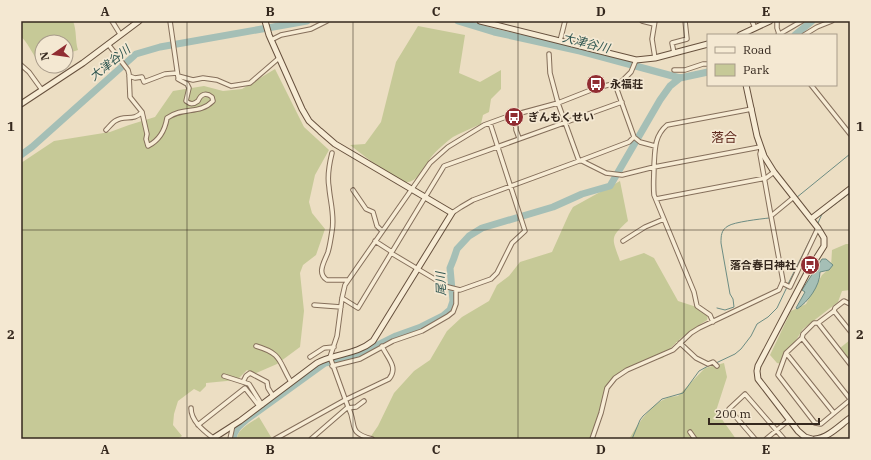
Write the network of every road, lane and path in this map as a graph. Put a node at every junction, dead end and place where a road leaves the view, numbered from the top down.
1 (112, 21) edge
2 (139, 21) edge
3 (170, 21) edge
4 (265, 21) edge
5 (327, 21) edge
6 (480, 21) edge
7 (566, 21) edge
8 (642, 21) edge
9 (685, 21) edge
10 (753, 21) edge
11 (770, 21) edge
12 (777, 21) edge
13 (802, 21) edge
14 (832, 21) edge
15 (655, 23) edge
16 (755, 28) junction
17 (120, 34) junction
18 (742, 34) edge
19 (778, 34) edge
20 (806, 34) edge
21 (270, 37) junction
22 (560, 42) junction
23 (108, 44) junction
24 (707, 44) edge
25 (674, 53) junction
26 (549, 54) dead end
27 (279, 58) junction
28 (656, 58) junction
29 (635, 62) junction
30 (707, 64) edge
31 (21, 65) edge
32 (674, 70) dead end
33 (129, 76) junction
34 (178, 77) junction
35 (615, 84) junction
36 (746, 86) edge
37 (812, 86) edge
38 (42, 90) junction
39 (622, 102) junction
40 (558, 103) junction
41 (21, 104) edge
42 (752, 109) junction
43 (142, 112) junction
44 (513, 116) junction
45 (565, 122) junction
46 (490, 123) junction
47 (106, 130) dead end
48 (850, 134) edge
49 (519, 138) junction
50 (634, 138) junction
51 (498, 146) junction
52 (655, 146) junction
53 (761, 149) junction
54 (332, 153) dead end
55 (579, 161) junction
56 (654, 167) junction
57 (774, 172) junction
58 (764, 179) junction
59 (512, 186) junction
60 (850, 189) edge
61 (353, 190) dead end
62 (412, 190) junction
63 (425, 197) junction
64 (794, 197) junction
65 (656, 199) junction
66 (452, 213) junction
67 (771, 216) junction
68 (664, 219) junction
69 (811, 219) junction
70 (818, 228) junction
71 (382, 231) junction
72 (374, 241) junction
73 (623, 241) dead end
74 (391, 252) junction
75 (418, 268) junction
76 (347, 280) junction
77 (782, 283) junction
78 (456, 290) junction
79 (342, 298) junction
80 (850, 304) edge
81 (314, 305) dead end
82 (341, 307) junction
83 (834, 311) junction
84 (713, 322) junction
85 (818, 323) junction
86 (850, 331) edge
87 (802, 338) junction
88 (680, 343) junction
89 (256, 346) dead end
90 (382, 346) junction
91 (334, 347) junction
92 (786, 353) junction
93 (310, 357) dead end
94 (330, 358) junction
95 (850, 364) edge
96 (332, 365) junction
97 (717, 366) dead end
98 (224, 376) dead end
99 (243, 382) junction
100 (291, 382) junction
101 (273, 396) junction
102 (850, 399) edge
103 (345, 400) junction
104 (364, 401) dead end
105 (261, 405) junction
106 (191, 408) dead end
107 (348, 408) junction
108 (834, 413) junction
109 (850, 418) edge
110 (789, 420) junction
111 (198, 425) junction
112 (233, 426) junction
113 (778, 430) junction
114 (690, 432) dead end
115 (212, 439) edge
116 (230, 439) edge
117 (274, 439) edge
118 (311, 439) edge
119 (372, 439) edge
120 (592, 439) edge
121 (695, 439) edge
122 (755, 439) edge
123 (766, 439) edge
124 (784, 439) edge
125 (813, 439) edge

1 - 17 street
2 - 17 street
3 - 34 street
4 - 21 street
5 - 21 street
6 - 22 street
7 - 22 street
8 - 15 street
9 - 25 street
10 - 16 street
11 - 16 street
12 - 19 street
13 - 19 street
14 - 20 street
15 - 28 street
16 - 18 street
17 - 23 street
21 - 27 street
22 - 29 street
23 - 33 street
23 - 38 street
24 - 25 street
25 - 28 street
26 - 40 street
27 - 34 street
27 - 62 street
28 - 29 street
29 - 35 street
30 - 32 street
31 - 38 street
33 - 34 street
33 - 43 street
34 - 43 street
35 - 39 street
35 - 40 street
36 - 42 street
37 - 48 street
38 - 41 street
39 - 45 street
39 - 50 street
40 - 44 street
40 - 45 street
42 - 52 street
42 - 53 street
43 - 47 street
44 - 46 street
44 - 49 street
45 - 49 street
45 - 55 street
46 - 51 street
46 - 62 street
49 - 51 street
50 - 52 street
50 - 55 street
51 - 59 street
51 - 63 street
52 - 56 street
53 - 56 street
53 - 57 street
53 - 58 street
54 - 76 street
55 - 56 street
55 - 59 street
56 - 65 street
57 - 58 street
57 - 64 street
58 - 65 street
58 - 67 street
59 - 66 street
59 - 78 street
60 - 69 street
61 - 71 street
62 - 63 street
62 - 71 street
63 - 66 street
63 - 74 street
64 - 67 street
64 - 69 street
65 - 68 street
66 - 75 street
67 - 77 street
68 - 73 street
68 - 84 street
69 - 70 street
70 - 77 street
70 - 110 street
71 - 72 street
72 - 74 street
72 - 76 street
74 - 75 street
74 - 79 street
75 - 78 street
75 - 94 street
76 - 79 street
77 - 84 street
78 - 90 street
79 - 82 street
80 - 83 street
81 - 82 street
82 - 91 street
83 - 85 street
83 - 86 street
84 - 88 street
85 - 87 street
85 - 95 street
87 - 92 street
87 - 102 street
88 - 97 street
88 - 120 street
89 - 100 street
90 - 96 street
90 - 103 street
91 - 93 street
91 - 94 street
92 - 108 street
92 - 108 street
94 - 96 street
94 - 100 street
96 - 103 street
98 - 99 street
99 - 101 street
99 - 105 street
100 - 101 street
101 - 105 street
102 - 108 street
103 - 107 street
103 - 117 street
104 - 107 street
105 - 111 street
105 - 112 street
106 - 111 street
107 - 118 street
107 - 119 street
109 - 125 street
110 - 113 street
110 - 125 street
111 - 115 street
112 - 115 street
112 - 116 street
113 - 122 street
113 - 123 street
113 - 124 street
114 - 121 street

